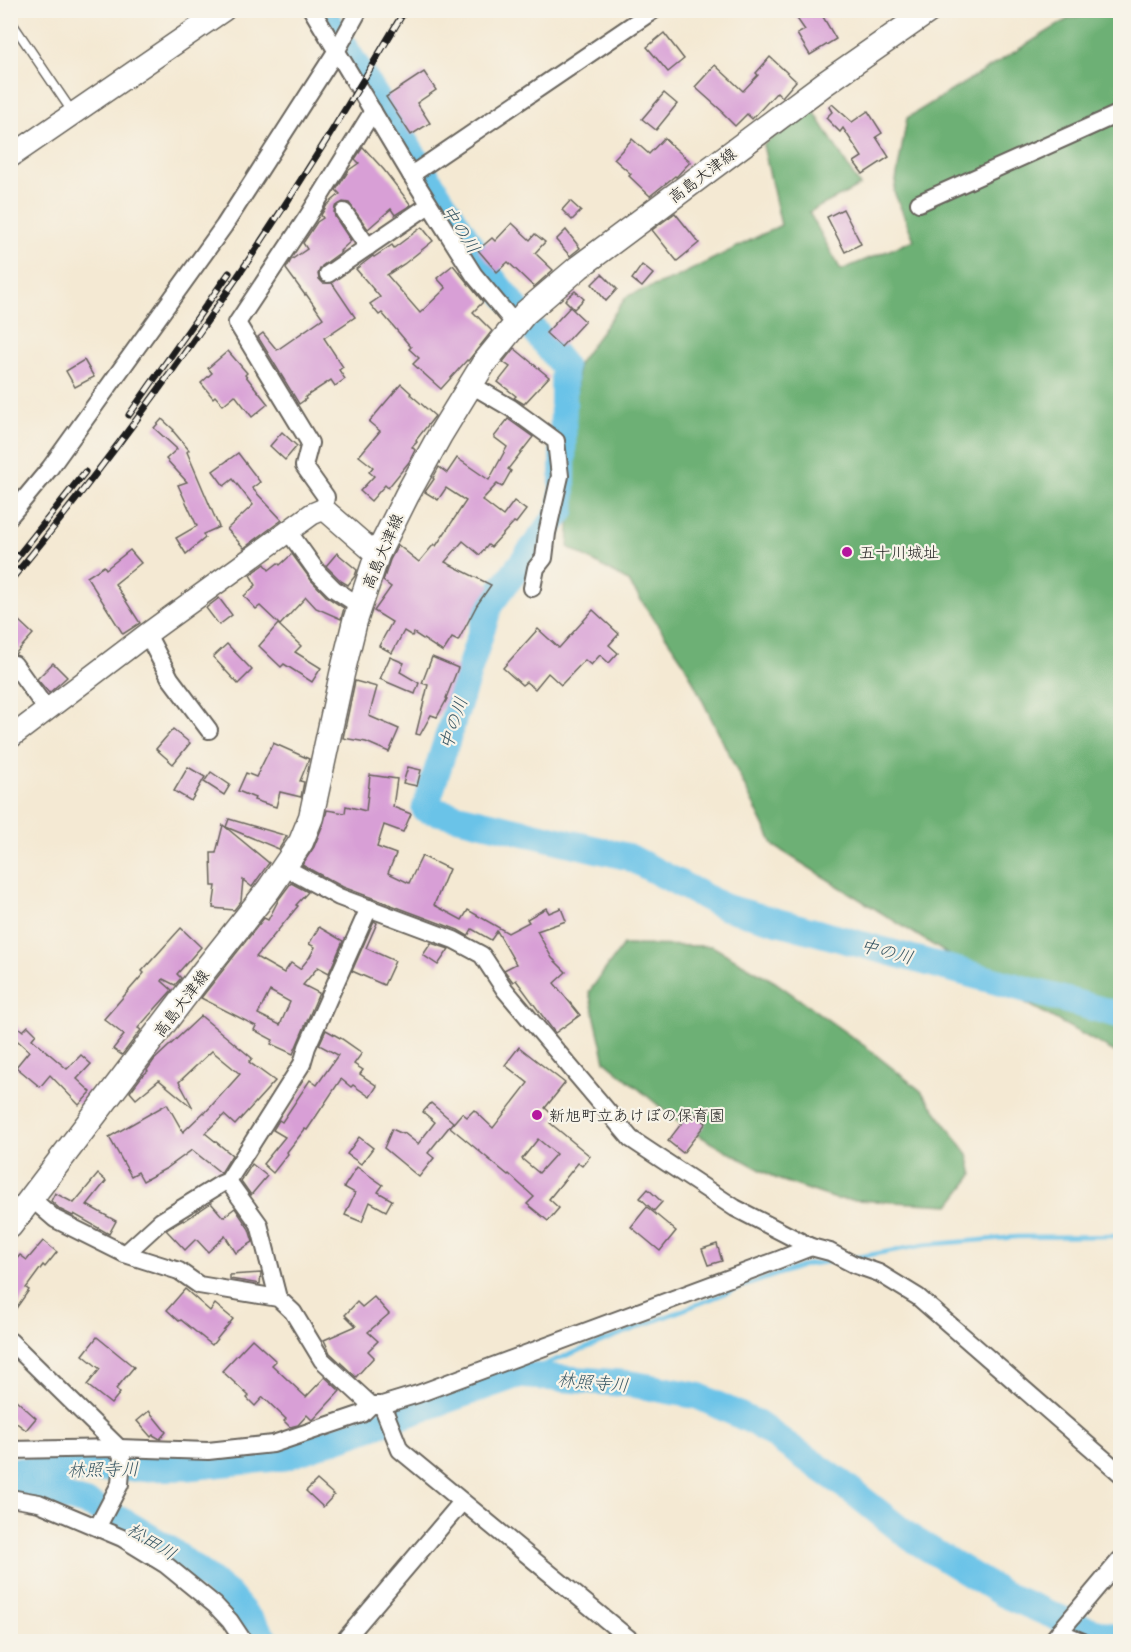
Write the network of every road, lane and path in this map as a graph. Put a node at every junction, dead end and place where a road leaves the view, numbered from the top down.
1 (224, 10) edge
2 (312, 10) edge
3 (359, 10) edge
4 (654, 10) edge
5 (930, 10) edge
6 (10, 20) edge
7 (337, 50) junction
8 (373, 111) junction
9 (1120, 112) edge
10 (73, 114) junction
11 (10, 157) edge
12 (411, 175) junction
13 (919, 203) dead end
14 (429, 205) junction
15 (344, 212) dead end
16 (368, 247) junction
17 (328, 274) dead end
18 (519, 319) junction
19 (470, 384) junction
20 (324, 509) junction
21 (10, 516) edge
22 (288, 531) junction
23 (377, 555) junction
24 (532, 588) dead end
25 (360, 606) junction
26 (147, 634) junction
27 (14, 664) dead end
28 (47, 710) junction
29 (208, 730) dead end
30 (10, 738) edge
31 (284, 867) junction
32 (369, 908) junction
33 (228, 1181) junction
34 (32, 1198) junction
35 (10, 1226) edge
36 (811, 1247) junction
37 (125, 1254) junction
38 (278, 1298) junction
39 (10, 1341) edge
40 (376, 1405) junction
41 (10, 1450) edge
42 (120, 1452) junction
43 (1120, 1473) edge
44 (10, 1498) edge
45 (462, 1502) junction
46 (100, 1521) junction
47 (1120, 1560) edge
48 (1055, 1637) edge
49 (244, 1641) edge
50 (343, 1641) edge
51 (633, 1641) edge
52 (1083, 1641) edge

1 - 10 street
2 - 7 street
3 - 7 street
4 - 12 street
5 - 18 main road, 高島大津線
6 - 10 lane
7 - 8 street
7 - 21 street
8 - 12 street
8 - 20 street
9 - 13 street
10 - 11 street
12 - 14 street
14 - 16 street
14 - 18 street
15 - 16 street
16 - 17 street
18 - 19 main road, 高島大津線
19 - 23 main road, 高島大津線
19 - 24 street
20 - 22 street
20 - 23 street
22 - 25 street
22 - 26 street
23 - 25 main road, 高島大津線
25 - 31 main road, 高島大津線
26 - 28 street
26 - 29 street
27 - 28 street
28 - 30 street
31 - 32 street
31 - 34 main road, 高島大津線
32 - 33 street
32 - 36 street
33 - 37 street
33 - 38 street
34 - 35 main road, 高島大津線
34 - 37 street
36 - 40 street
36 - 43 street
37 - 38 street
38 - 40 street
39 - 42 street
40 - 42 street
40 - 45 street
41 - 42 street
42 - 46 street
44 - 46 street
45 - 50 street
45 - 51 street
46 - 49 street
47 - 48 street
48 - 52 street

